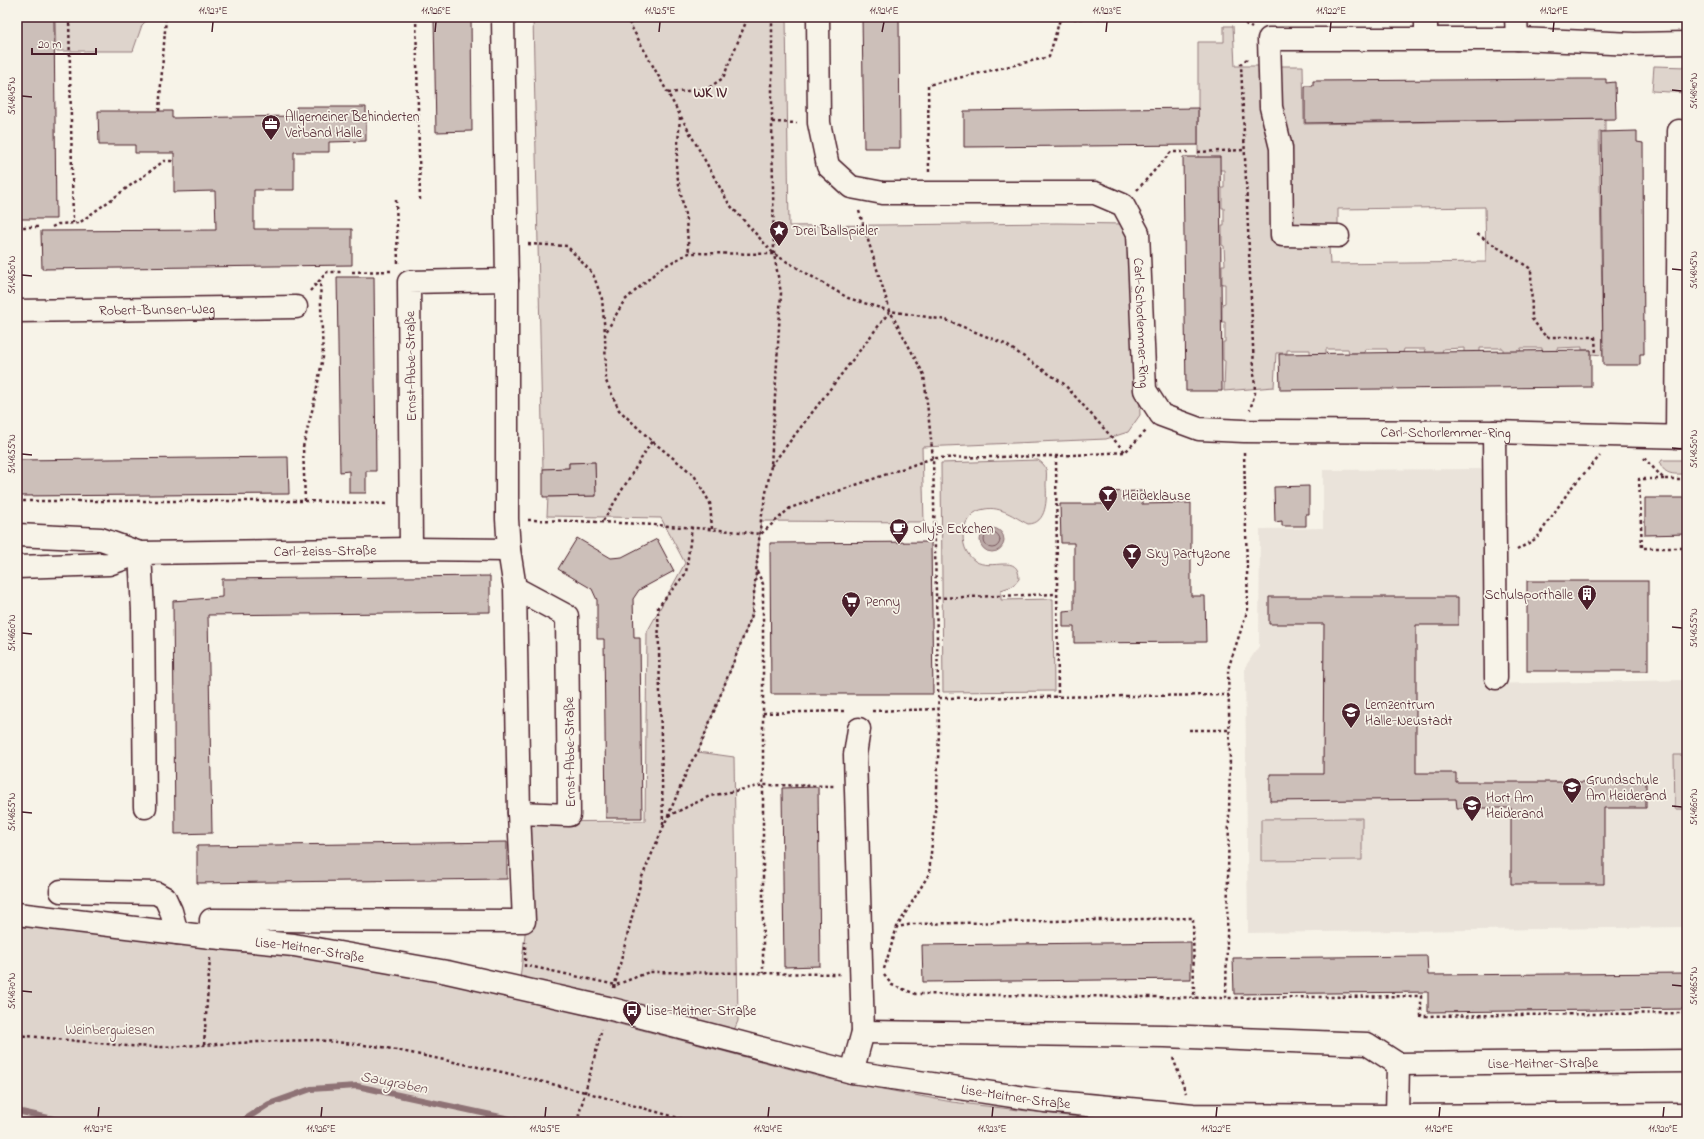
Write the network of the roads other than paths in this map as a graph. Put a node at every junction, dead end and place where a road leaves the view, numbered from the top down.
1 (503, 17) edge
2 (818, 17) edge
3 (1426, 17) edge
4 (1516, 17) edge
5 (1426, 39) junction
6 (1517, 39) junction
7 (1687, 43) edge
8 (1678, 131) dead end
9 (1338, 236) dead end
10 (507, 280) junction
11 (296, 307) road end
12 (17, 311) edge
13 (1494, 432) junction
14 (1682, 437) edge
15 (17, 535) edge
16 (411, 548) junction
17 (509, 550) junction
18 (140, 553) junction
19 (17, 567) edge
20 (515, 588) junction
21 (1496, 678) dead end
22 (859, 729) dead end
23 (145, 807) dead end
24 (519, 813) junction
25 (61, 891) dead end
26 (17, 914) edge
27 (177, 933) junction
28 (211, 937) junction
29 (863, 1032) junction
30 (1687, 1061) edge
31 (1398, 1064) junction
32 (852, 1072) junction
33 (1687, 1114) edge
34 (1397, 1116) junction

1 - 10 street
2 - 13 street, Carl-Schorlemmer-Ring
3 - 5 street
4 - 6 street
5 - 6 street
5 - 9 street
6 - 7 street
8 - 14 street
10 - 16 street, Ernst-Abbe-Straße
10 - 17 street
11 - 12 street, Robert-Bunsen-Weg
13 - 14 street, Carl-Schorlemmer-Ring
13 - 21 street
15 - 18 street, Carl-Zeiss-Straße
16 - 17 street, Carl-Zeiss-Straße
16 - 18 street, Carl-Zeiss-Straße
17 - 20 street
18 - 19 street, Carl-Zeiss-Straße
18 - 23 street
20 - 24 street
20 - 24 street, Ernst-Abbe-Straße
22 - 29 street
24 - 28 street, Lise-Meitner-Straße
25 - 27 street
26 - 27 street, Lise-Meitner-Straße
27 - 28 street, Lise-Meitner-Straße
28 - 32 street, Lise-Meitner-Straße
29 - 31 street
29 - 32 street
30 - 31 street, Lise-Meitner-Straße
31 - 34 street
32 - 34 street, Lise-Meitner-Straße
33 - 34 street, Lise-Meitner-Straße

